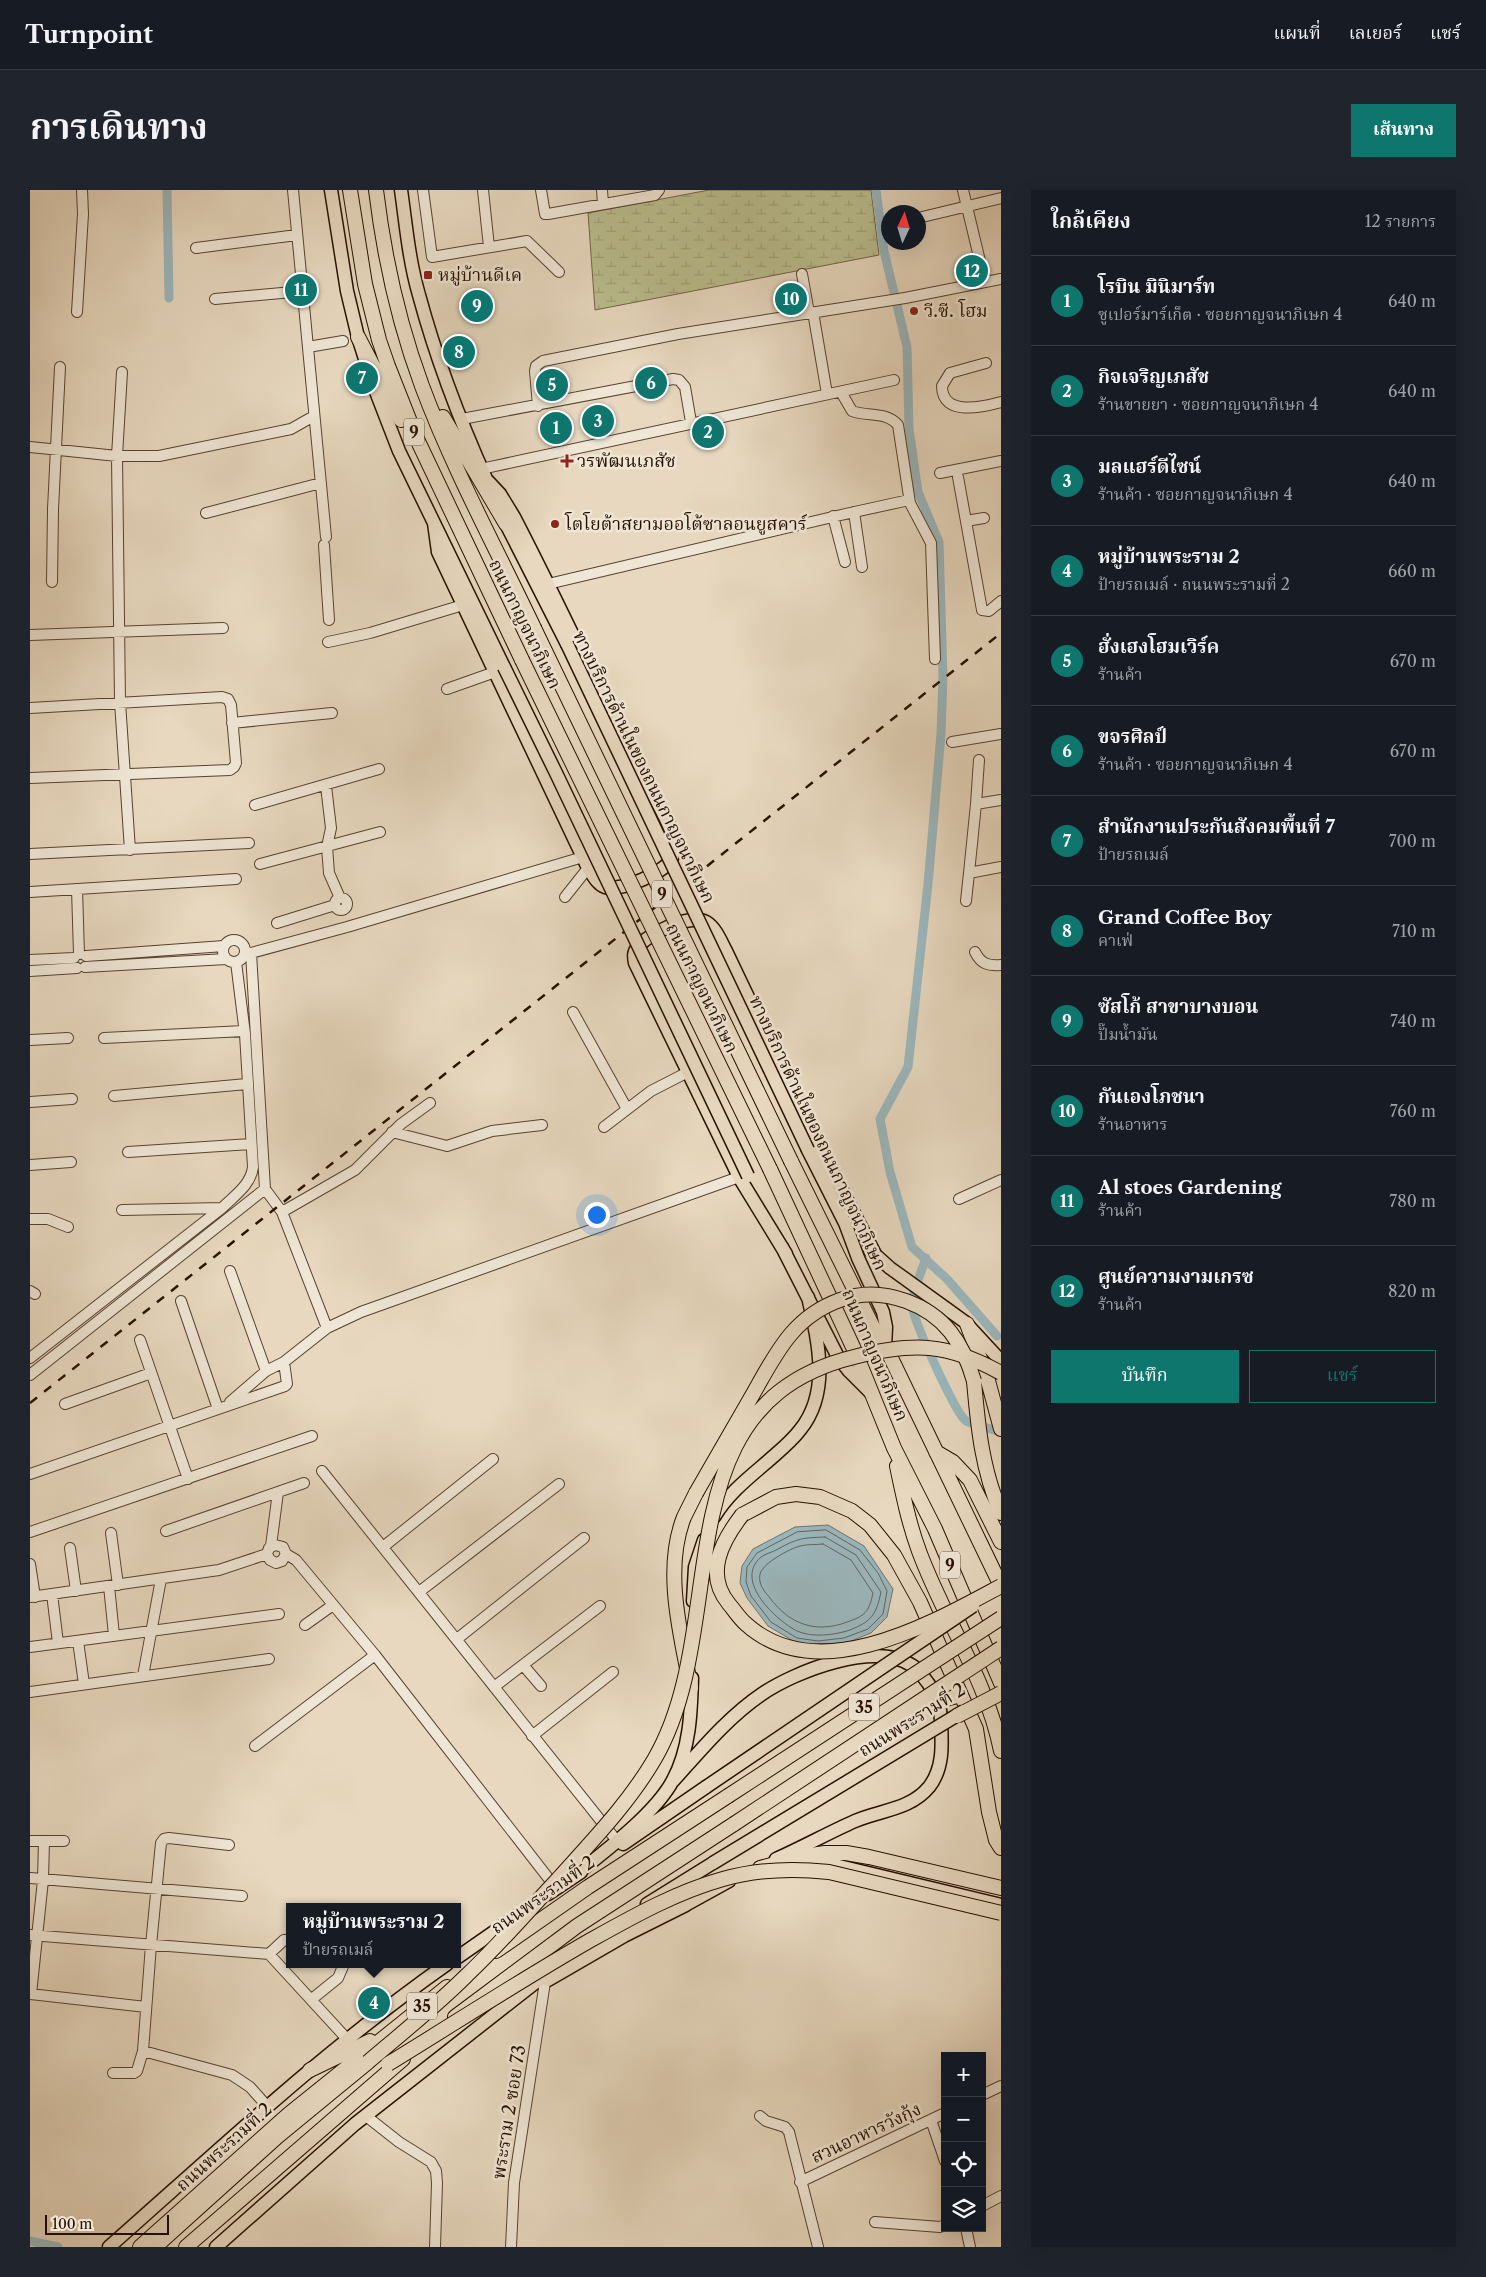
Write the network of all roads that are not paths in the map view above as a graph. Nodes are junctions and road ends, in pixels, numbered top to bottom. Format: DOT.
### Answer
graph roads {
  1 [pos="82,190"];
  2 [pos="293,190"];
  3 [pos="331,190"];
  4 [pos="350,190"];
  5 [pos="376,190"];
  6 [pos="401,190"];
  7 [pos="424,190"];
  8 [pos="483,190"];
  9 [pos="541,190"];
  10 [pos="602,190"];
  11 [pos="659,190"];
  12 [pos="963,190"];
  13 [pos="1001,198"];
  14 [pos="603,204"];
  15 [pos="968,208"];
  16 [pos="926,216"];
  17 [pos="297,236"];
  18 [pos="489,247"];
  19 [pos="196,248"];
  20 [pos="559,272"];
  21 [pos="802,274"];
  22 [pos="1001,279"];
  23 [pos="985,282"];
  24 [pos="304,292"];
  25 [pos="215,299"];
  26 [pos="77,312"];
  27 [pos="811,312"];
  28 [pos="358,337"];
  29 [pos="343,341"];
  30 [pos="308,348"];
  31 [pos="411,356"];
  32 [pos="986,363"];
  33 [pos="60,367"];
  34 [pos="122,372"];
  35 [pos="894,380"];
  36 [pos="841,392"];
  37 [pos="827,394"];
  38 [pos="1001,402"];
  39 [pos="538,406"];
  40 [pos="314,416"];
  41 [pos="462,419"];
  42 [pos="691,422"];
  43 [pos="30,447"];
  44 [pos="422,449"];
  45 [pos="55,450"];
  46 [pos="117,456"];
  47 [pos="1001,461"];
  48 [pos="483,473"];
  49 [pos="940,473"];
  50 [pos="958,477"];
  51 [pos="321,483"];
  52 [pos="909,500"];
  53 [pos="854,512"];
  54 [pos="206,513"];
  55 [pos="833,516"];
  56 [pos="984,518"];
  57 [pos="966,521"];
  58 [pos="434,523"];
  59 [pos="506,524"];
  60 [pos="845,562"];
  61 [pos="862,567"];
  62 [pos="52,582"];
  63 [pos="548,584"];
  64 [pos="1001,601"];
  65 [pos="462,605"];
  66 [pos="329,620"];
  67 [pos="223,628"];
  68 [pos="120,633"];
  69 [pos="30,635"];
  70 [pos="328,642"];
  71 [pos="935,659"];
  72 [pos="499,670"];
  73 [pos="447,688"];
  74 [pos="120,702"];
  75 [pos="30,708"];
  76 [pos="332,713"];
  77 [pos="232,723"];
  78 [pos="1001,734"];
  79 [pos="952,742"];
  80 [pos="979,760"];
  81 [pos="379,769"];
  82 [pos="126,774"];
  83 [pos="30,778"];
  84 [pos="326,786"];
  85 [pos="1001,800"];
  86 [pos="976,804"];
  87 [pos="255,805"];
  88 [pos="380,832"];
  89 [pos="249,843"];
  90 [pos="327,847"];
  91 [pos="130,850"];
  92 [pos="30,854"];
  93 [pos="586,862"];
  94 [pos="260,864"];
  95 [pos="1001,867"];
  96 [pos="969,873"];
  97 [pos="236,878"];
  98 [pos="77,890"];
  99 [pos="30,892"];
  100 [pos="565,897"];
  101 [pos="966,901"];
  102 [pos="339,904"];
  103 [pos="277,922"];
  104 [pos="347,927"];
  105 [pos="224,946"];
  106 [pos="248,952"];
  107 [pos="975,952"];
  108 [pos="30,960"];
  109 [pos="231,960"];
  110 [pos="80,961"];
  111 [pos="1001,965"];
  112 [pos="30,971"];
  113 [pos="573,1012"];
  114 [pos="244,1031"];
  115 [pos="68,1038"];
  116 [pos="104,1038"];
  117 [pos="30,1040"];
  118 [pos="688,1072"];
  119 [pos="247,1084"];
  120 [pos="114,1096"];
  121 [pos="72,1099"];
  122 [pos="30,1102"];
  123 [pos="430,1103"];
  124 [pos="627,1109"];
  125 [pos="542,1126"];
  126 [pos="604,1126"];
  127 [pos="392,1132"];
  128 [pos="251,1144"];
  129 [pos="128,1152"];
  130 [pos="71,1162"];
  131 [pos="30,1165"];
  132 [pos="744,1176"];
  133 [pos="1001,1180"];
  134 [pos="265,1188"];
  135 [pos="959,1199"];
  136 [pos="222,1208"];
  137 [pos="122,1210"];
  138 [pos="282,1212"];
  139 [pos="30,1219"];
  140 [pos="845,1223"];
  141 [pos="68,1227"];
  142 [pos="876,1256"];
  143 [pos="230,1271"];
  144 [pos="808,1298"];
  145 [pos="181,1301"];
  146 [pos="967,1324"];
  147 [pos="327,1328"];
  148 [pos="140,1340"];
  149 [pos="885,1347"];
  150 [pos="31,1355"];
  151 [pos="1001,1361"];
  152 [pos="284,1362"];
  153 [pos="266,1372"];
  154 [pos="150,1373"];
  155 [pos="1001,1373"];
  156 [pos="30,1374"];
  157 [pos="873,1395"];
  158 [pos="64,1404"];
  159 [pos="221,1408"];
  160 [pos="1000,1425"];
  161 [pos="170,1426"];
  162 [pos="312,1436"];
  163 [pos="894,1448"];
  164 [pos="937,1454"];
  165 [pos="493,1459"];
  166 [pos="322,1470"];
  167 [pos="30,1474"];
  168 [pos="188,1478"];
  169 [pos="304,1482"];
  170 [pos="559,1484"];
  171 [pos="278,1492"];
  172 [pos="1001,1513"];
  173 [pos="166,1531"];
  174 [pos="30,1532"];
  175 [pos="111,1533"];
  176 [pos="584,1538"];
  177 [pos="1001,1542"];
  178 [pos="383,1547"];
  179 [pos="70,1548"];
  180 [pos="269,1550"];
  181 [pos="919,1551"];
  182 [pos="286,1554"];
  183 [pos="30,1564"];
  184 [pos="161,1579"];
  185 [pos="114,1586"];
  186 [pos="1001,1586"];
  187 [pos="76,1590"];
  188 [pos="420,1592"];
  189 [pos="52,1594"];
  190 [pos="32,1597"];
  191 [pos="333,1606"];
  192 [pos="600,1606"];
  193 [pos="279,1614"];
  194 [pos="1001,1618"];
  195 [pos="305,1625"];
  196 [pos="978,1629"];
  197 [pos="152,1630"];
  198 [pos="114,1635"];
  199 [pos="935,1636"];
  200 [pos="457,1639"];
  201 [pos="78,1641"];
  202 [pos="58,1643"];
  203 [pos="30,1648"];
  204 [pos="1001,1648"];
  205 [pos="375,1655"];
  206 [pos="270,1659"];
  207 [pos="1001,1661"];
  208 [pos="523,1665"];
  209 [pos="613,1672"];
  210 [pos="143,1676"];
  211 [pos="84,1684"];
  212 [pos="1001,1684"];
  213 [pos="540,1686"];
  214 [pos="494,1688"];
  215 [pos="691,1688"];
  216 [pos="30,1692"];
  217 [pos="1001,1693"];
  218 [pos="961,1695"];
  219 [pos="938,1701"];
  220 [pos="957,1716"];
  221 [pos="532,1736"];
  222 [pos="256,1746"];
  223 [pos="1001,1752"];
  224 [pos="673,1781"];
  225 [pos="30,1841"];
  226 [pos="44,1841"];
  227 [pos="64,1841"];
  228 [pos="617,1841"];
  229 [pos="228,1845"];
  230 [pos="1001,1848"];
  231 [pos="746,1873"];
  232 [pos="574,1876"];
  233 [pos="30,1878"];
  234 [pos="42,1880"];
  235 [pos="557,1888"];
  236 [pos="1001,1888"];
  237 [pos="156,1890"];
  238 [pos="242,1896"];
  239 [pos="1001,1905"];
  240 [pos="680,1908"];
  241 [pos="1001,1913"];
  242 [pos="34,1935"];
  243 [pos="286,1940"];
  244 [pos="151,1945"];
  245 [pos="269,1954"];
  246 [pos="461,1955"];
  247 [pos="342,1968"];
  248 [pos="442,1968"];
  249 [pos="545,1982"];
  250 [pos="30,1994"];
  251 [pos="513,1998"];
  252 [pos="312,1999"];
  253 [pos="146,2007"];
  254 [pos="390,2032"];
  255 [pos="347,2039"];
  256 [pos="143,2051"];
  257 [pos="310,2070"];
  258 [pos="113,2073"];
  259 [pos="1001,2086"];
  260 [pos="986,2093"];
  261 [pos="267,2106"];
  262 [pos="941,2115"];
  263 [pos="366,2116"];
  264 [pos="760,2116"];
  265 [pos="931,2120"];
  266 [pos="941,2149"];
  267 [pos="800,2182"];
  268 [pos="1001,2196"];
  269 [pos="986,2204"];
  270 [pos="875,2222"];
  271 [pos="941,2227"];
  272 [pos="967,2232"];
  273 [pos="109,2246"];
  274 [pos="140,2247"];
  275 [pos="155,2247"];
  276 [pos="176,2247"];
  277 [pos="186,2247"];
  278 [pos="216,2247"];
  279 [pos="435,2247"];
  280 [pos="511,2247"];
  281 [pos="818,2247"];
  282 [pos="970,2247"];
  1 -- 26 [label="street"];
  2 -- 17 [label="street"];
  3 -- 28 [label="main road"];
  4 -- 44 [label="highway, ถนนกาญจนาภิเษก / 9"];
  5 -- 31 [label="highway, ถนนกาญจนาภิเษก / 9"];
  6 -- 41 [label="main road, ทางบริการด้านในของถนนกาญจนาภิเษก"];
  7 -- 18 [label="street"];
  8 -- 18 [label="street"];
  9 -- 14 [label="street"];
  10 -- 14 [label="street"];
  11 -- 14 [label="street"];
  12 -- 15 [label="street"];
  13 -- 15 [label="street"];
  15 -- 16 [label="street"];
  15 -- 23 [label="street"];
  17 -- 19 [label="street"];
  17 -- 24 [label="street"];
  18 -- 20 [label="street"];
  21 -- 27 [label="street"];
  22 -- 23 [label="street"];
  23 -- 27 [label="street"];
  24 -- 25 [label="street"];
  24 -- 30 [label="street"];
  27 -- 37 [label="street"];
  27 -- 39 [label="street"];
  28 -- 44 [label="highway"];
  28 -- 58 [label="main road"];
  29 -- 30 [label="street"];
  30 -- 40 [label="street"];
  31 -- 59 [label="highway"];
  31 -- 149 [label="highway, ถนนกาญจนาภิเษก / 9, bridge"];
  32 -- 38 [label="street"];
  33 -- 45 [label="street"];
  34 -- 46 [label="street"];
  35 -- 36 [label="street"];
  36 -- 37 [label="street"];
  36 -- 52 [label="street"];
  37 -- 42 [label="street"];
  39 -- 41 [label="street"];
  39 -- 42 [label="street"];
  40 -- 46 [label="street"];
  40 -- 51 [label="street"];
  41 -- 48 [label="main road, ทางบริการด้านในของถนนกาญจนาภิเษก"];
  42 -- 48 [label="street"];
  43 -- 45 [label="street"];
  44 -- 157 [label="highway, ถนนกาญจนาภิเษก / 9, bridge"];
  45 -- 46 [label="street"];
  45 -- 62 [label="street"];
  46 -- 68 [label="street"];
  47 -- 49 [label="street"];
  48 -- 59 [label="main road, ทางบริการด้านในของถนนกาญจนาภิเษก"];
  48 -- 63 [label="main road"];
  50 -- 57 [label="street"];
  51 -- 54 [label="street"];
  51 -- 66 [label="street"];
  52 -- 53 [label="street"];
  52 -- 71 [label="street"];
  53 -- 55 [label="street"];
  53 -- 61 [label="street"];
  55 -- 60 [label="street"];
  55 -- 63 [label="street"];
  56 -- 57 [label="street"];
  57 -- 64 [label="street"];
  58 -- 65 [label="main road"];
  58 -- 72 [label="main road"];
  59 -- 140 [label="main road, ทางบริการด้านในของถนนกาญจนาภิเษก, bridge"];
  63 -- 93 [label="main road"];
  65 -- 70 [label="street"];
  65 -- 72 [label="main road"];
  67 -- 68 [label="street"];
  68 -- 69 [label="street"];
  68 -- 74 [label="street"];
  72 -- 73 [label="street"];
  72 -- 93 [label="main road"];
  72 -- 132 [label="main road, bridge"];
  74 -- 75 [label="street"];
  74 -- 77 [label="street"];
  74 -- 82 [label="street"];
  76 -- 77 [label="street"];
  77 -- 82 [label="street"];
  78 -- 79 [label="street"];
  80 -- 86 [label="street"];
  81 -- 84 [label="street"];
  82 -- 83 [label="street"];
  82 -- 91 [label="street"];
  84 -- 87 [label="street"];
  84 -- 90 [label="street"];
  85 -- 86 [label="street"];
  86 -- 96 [label="street"];
  88 -- 90 [label="street"];
  89 -- 91 [label="street"];
  90 -- 94 [label="street"];
  90 -- 102 [label="street"];
  91 -- 92 [label="street"];
  93 -- 100 [label="street"];
  93 -- 104 [label="street"];
  95 -- 96 [label="street"];
  96 -- 101 [label="street"];
  97 -- 98 [label="street"];
  98 -- 99 [label="street"];
  98 -- 110 [label="street"];
  102 -- 103 [label="street"];
  102 -- 104 [label="street"];
  104 -- 106 [label="street"];
  105 -- 106 [label="street"];
  105 -- 109 [label="street"];
  105 -- 110 [label="street"];
  106 -- 109 [label="street"];
  106 -- 134 [label="street"];
  107 -- 111 [label="street"];
  108 -- 110 [label="street"];
  109 -- 110 [label="street"];
  109 -- 114 [label="street"];
  110 -- 112 [label="street"];
  113 -- 124 [label="street"];
  114 -- 116 [label="street"];
  114 -- 119 [label="street"];
  115 -- 117 [label="street"];
  118 -- 124 [label="street"];
  118 -- 132 [label="main road"];
  118 -- 142 [label="main road"];
  119 -- 120 [label="street"];
  119 -- 128 [label="street"];
  121 -- 122 [label="street"];
  123 -- 127 [label="street"];
  124 -- 126 [label="street"];
  125 -- 127 [label="street"];
  127 -- 138 [label="street"];
  128 -- 129 [label="street"];
  128 -- 136 [label="street"];
  130 -- 131 [label="street"];
  132 -- 144 [label="main road"];
  132 -- 147 [label="street"];
  133 -- 135 [label="street"];
  134 -- 138 [label="street"];
  134 -- 156 [label="street"];
  136 -- 137 [label="street"];
  136 -- 150 [label="street"];
  138 -- 147 [label="street"];
  139 -- 141 [label="street"];
  140 -- 142 [label="main road"];
  140 -- 149 [label="main road, ทางบริการด้านในของถนนกาญจนาภิเษก"];
  142 -- 146 [label="main road"];
  143 -- 153 [label="street"];
  144 -- 157 [label="main road"];
  144 -- 215 [label="main road"];
  145 -- 159 [label="street"];
  146 -- 151 [label="main road"];
  146 -- 160 [label="highway"];
  147 -- 152 [label="street"];
  148 -- 154 [label="street"];
  149 -- 164 [label="highway, ถนนกาญจนาภิเษก / 9"];
  152 -- 153 [label="street"];
  152 -- 159 [label="street"];
  153 -- 159 [label="street"];
  154 -- 158 [label="street"];
  154 -- 161 [label="street"];
  155 -- 275 [label="highway, bridge"];
  157 -- 163 [label="highway, ถนนกาญจนาภิเษก / 9"];
  159 -- 161 [label="street"];
  161 -- 167 [label="street"];
  161 -- 168 [label="street"];
  162 -- 168 [label="street"];
  163 -- 181 [label="highway"];
  163 -- 196 [label="highway, ถนนกาญจนาภิเษก / 9"];
  164 -- 177 [label="highway"];
  164 -- 186 [label="highway, ถนนกาญจนาภิเษก / 9"];
  165 -- 178 [label="street"];
  166 -- 178 [label="street"];
  168 -- 174 [label="street"];
  169 -- 171 [label="street"];
  170 -- 188 [label="street"];
  171 -- 173 [label="street"];
  171 -- 180 [label="street"];
  172 -- 215 [label="highway, bridge"];
  175 -- 185 [label="street"];
  176 -- 200 [label="street"];
  178 -- 188 [label="street"];
  179 -- 187 [label="street"];
  180 -- 182 [label="street"];
  180 -- 182 [label="street"];
  180 -- 184 [label="street"];
  181 -- 199 [label="highway"];
  181 -- 223 [label="highway"];
  182 -- 191 [label="street"];
  183 -- 190 [label="street"];
  184 -- 185 [label="street"];
  184 -- 197 [label="street"];
  185 -- 187 [label="street"];
  185 -- 198 [label="street"];
  186 -- 199 [label="highway, bridge"];
  186 -- 232 [label="main road, ถนนพระรามที่ 2 / 35, bridge"];
  187 -- 189 [label="street"];
  188 -- 200 [label="street"];
  189 -- 190 [label="street"];
  189 -- 202 [label="street"];
  191 -- 195 [label="street"];
  191 -- 205 [label="street"];
  192 -- 208 [label="street"];
  193 -- 197 [label="street"];
  194 -- 254 [label="highway, ถนนพระรามที่ 2 / 35, bridge"];
  196 -- 207 [label="highway, ถนนกาญจนาภิเษก"];
  196 -- 212 [label="highway, ถนนกาญจนาภิเษก / 9"];
  197 -- 198 [label="street"];
  197 -- 210 [label="street"];
  198 -- 201 [label="street"];
  199 -- 218 [label="highway"];
  200 -- 214 [label="street"];
  201 -- 202 [label="street"];
  201 -- 211 [label="street"];
  202 -- 203 [label="street"];
  204 -- 277 [label="highway, ถนนพระรามที่ 2 / 35, bridge"];
  205 -- 222 [label="street"];
  205 -- 235 [label="street"];
  206 -- 210 [label="street"];
  208 -- 213 [label="street"];
  208 -- 214 [label="street"];
  209 -- 221 [label="street"];
  210 -- 211 [label="street"];
  211 -- 216 [label="street"];
  212 -- 220 [label="main road, ถนนพระรามที่ 2, bridge"];
  214 -- 221 [label="street"];
  215 -- 224 [label="main road"];
  217 -- 220 [label="highway, bridge"];
  218 -- 219 [label="highway"];
  218 -- 230 [label="highway"];
  219 -- 224 [label="main road"];
  219 -- 231 [label="main road"];
  220 -- 251 [label="main road, ถนนพระรามที่ 2, bridge"];
  221 -- 228 [label="street"];
  224 -- 228 [label="main road"];
  225 -- 226 [label="street"];
  226 -- 227 [label="street"];
  226 -- 234 [label="street"];
  228 -- 232 [label="main road"];
  229 -- 237 [label="street"];
  231 -- 236 [label="highway"];
  231 -- 240 [label="main road"];
  232 -- 235 [label="main road, ถนนพระรามที่ 2 / 35"];
  233 -- 234 [label="street"];
  234 -- 237 [label="street"];
  234 -- 242 [label="street"];
  235 -- 246 [label="main road, ถนนพระรามที่ 2 / 35"];
  237 -- 238 [label="street"];
  237 -- 244 [label="street"];
  239 -- 240 [label="main road"];
  240 -- 249 [label="main road"];
  241 -- 276 [label="highway, bridge"];
  242 -- 244 [label="street"];
  242 -- 250 [label="street"];
  243 -- 245 [label="street"];
  244 -- 245 [label="street"];
  244 -- 253 [label="street"];
  245 -- 252 [label="street"];
  247 -- 252 [label="street"];
  248 -- 255 [label="main road, ถนนพระรามที่ 2 / 35"];
  249 -- 251 [label="main road"];
  249 -- 280 [label="street, พระราม 2 ซอย 73"];
  250 -- 253 [label="street"];
  251 -- 263 [label="main road, ถนนพระรามที่ 2"];
  252 -- 255 [label="street"];
  253 -- 256 [label="street"];
  254 -- 257 [label="highway"];
  254 -- 274 [label="highway, ถนนพระรามที่ 2 / 35"];
  255 -- 257 [label="main road, ถนนพระรามที่ 2 / 35"];
  256 -- 258 [label="street"];
  256 -- 261 [label="street"];
  257 -- 261 [label="main road, ถนนพระรามที่ 2 / 35"];
  259 -- 260 [label="street"];
  261 -- 273 [label="main road, ถนนพระรามที่ 2 / 35"];
  262 -- 265 [label="street, สวนอาหารวังกุ้ง"];
  263 -- 278 [label="main road, ถนนพระรามที่ 2"];
  263 -- 279 [label="street"];
  264 -- 267 [label="street"];
  265 -- 266 [label="street"];
  265 -- 267 [label="street, สวนอาหารวังกุ้ง"];
  267 -- 281 [label="street"];
  268 -- 269 [label="street"];
  270 -- 271 [label="street"];
  272 -- 282 [label="street"];
}
